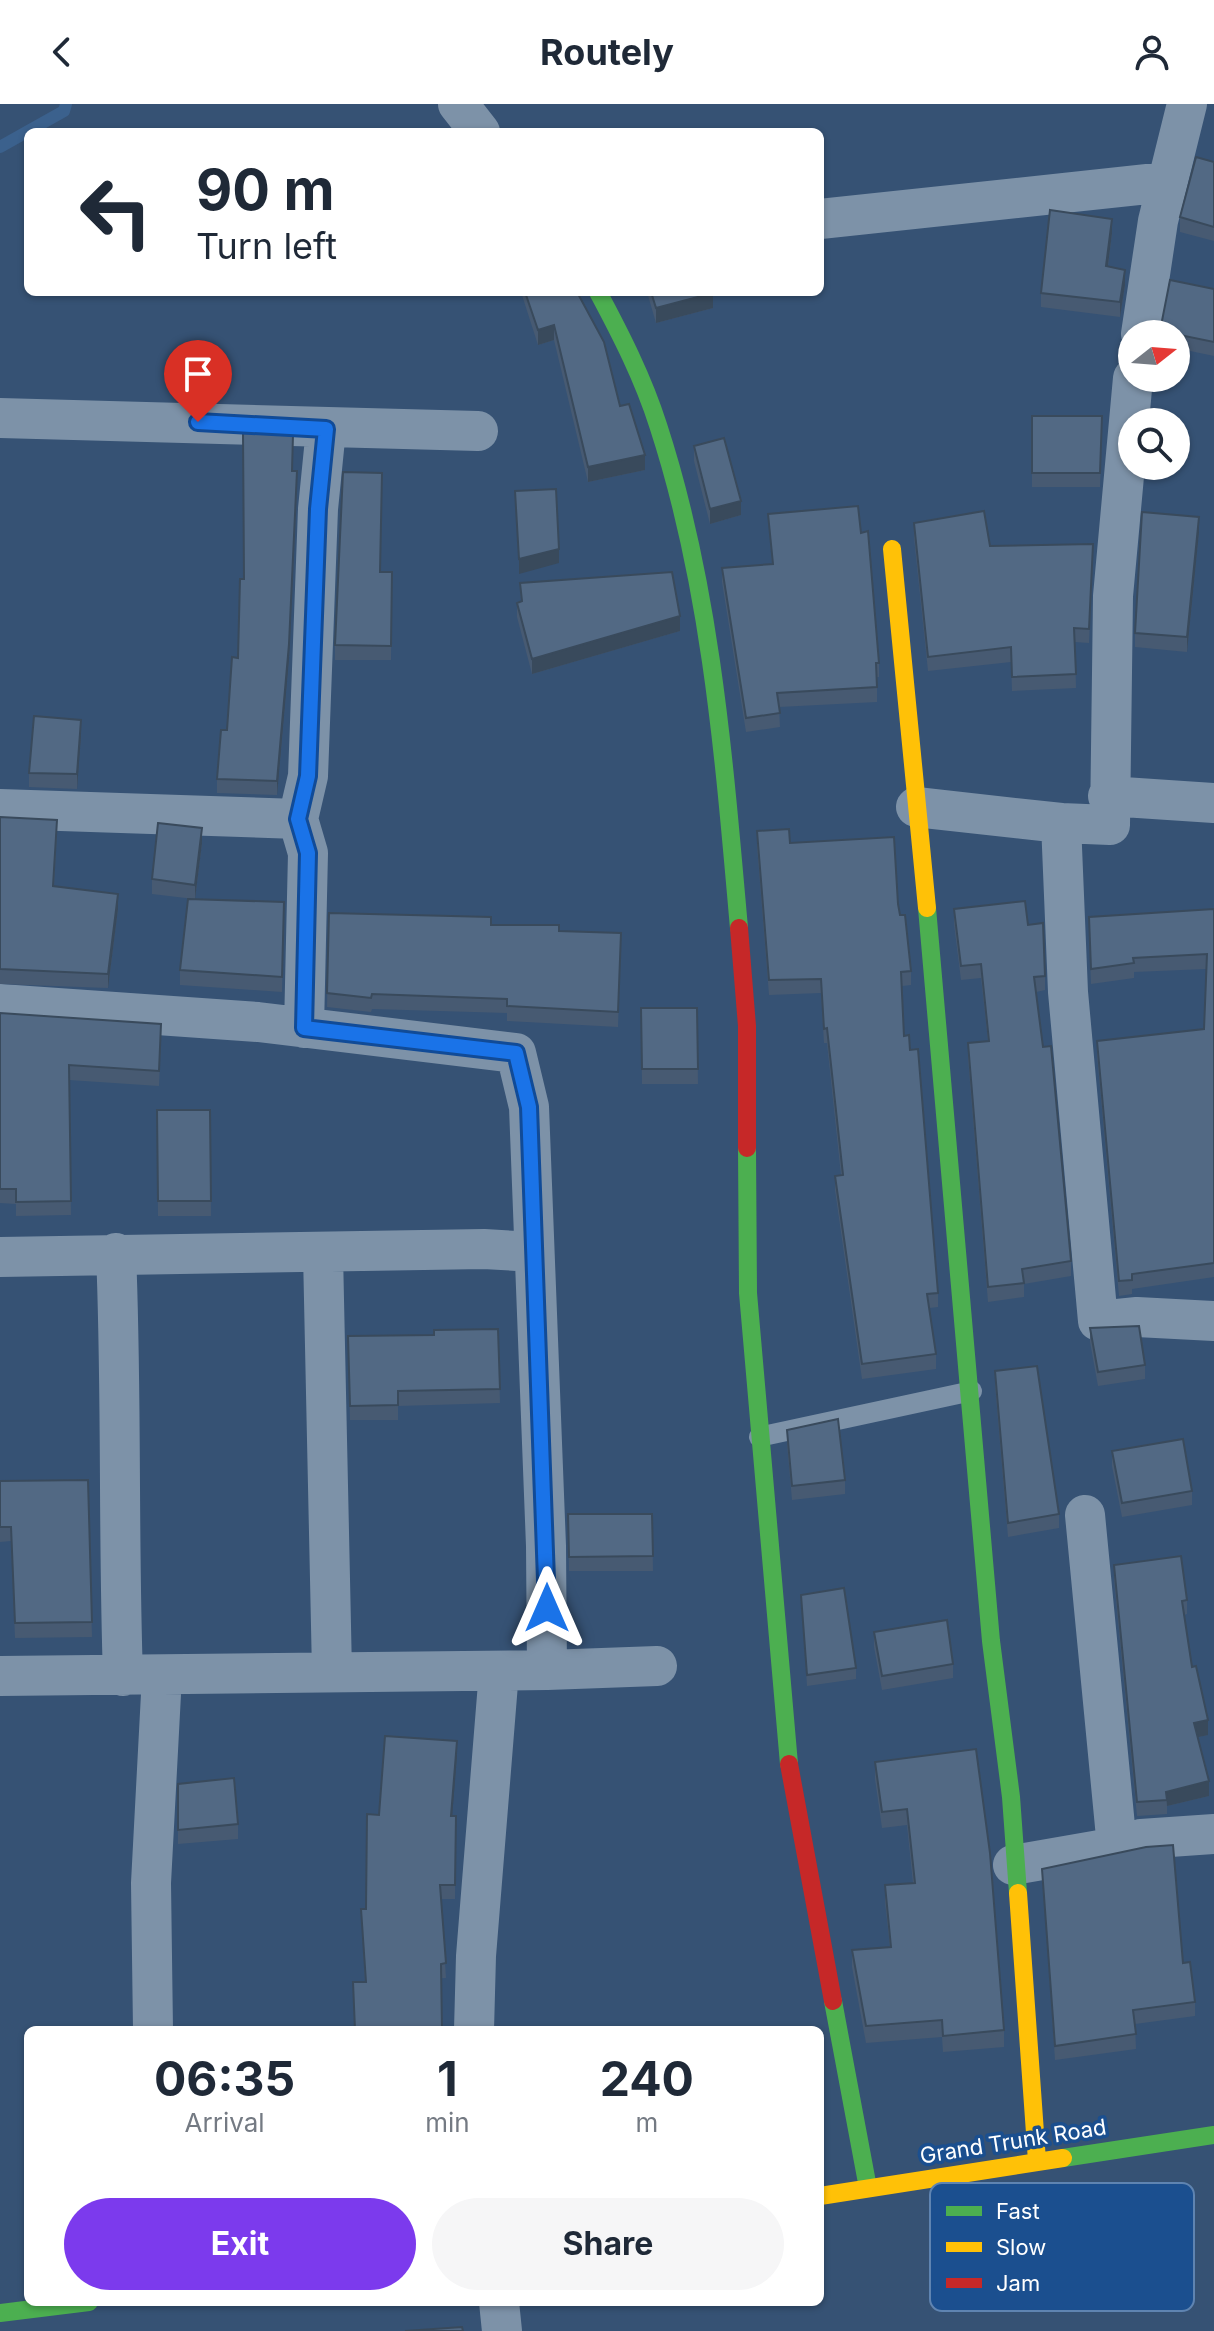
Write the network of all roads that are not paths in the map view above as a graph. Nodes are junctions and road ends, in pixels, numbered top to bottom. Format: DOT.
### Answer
graph roads {
  1 [pos="458,104"];
  2 [pos="1187,104"];
  3 [pos="477,128"];
  4 [pos="1166,182"];
  5 [pos="824,219"];
  6 [pos="600,296"];
  7 [pos="1143,320"];
  8 [pos="1132,392"];
  9 [pos="0,418"];
  10 [pos="326,429"];
  11 [pos="478,431"];
  12 [pos="892,549"];
  13 [pos="1108,796"];
  14 [pos="1214,803"];
  15 [pos="916,807"];
  16 [pos="0,809"];
  17 [pos="298,819"];
  18 [pos="1061,823"];
  19 [pos="0,1004"];
  20 [pos="304,1028"];
  21 [pos="534,1252"];
  22 [pos="116,1253"];
  23 [pos="323,1253"];
  24 [pos="0,1257"];
  25 [pos="1214,1321"];
  26 [pos="972,1391"];
  27 [pos="759,1437"];
  28 [pos="1085,1515"];
  29 [pos="657,1666"];
  30 [pos="547,1670"];
  31 [pos="499,1671"];
  32 [pos="332,1672"];
  33 [pos="162,1675"];
  34 [pos="0,1676"];
  35 [pos="123,1676"];
  36 [pos="1214,1834"];
  37 [pos="1117,1847"];
  38 [pos="1013,1865"];
  39 [pos="153,2026"];
  40 [pos="474,2026"];
  41 [pos="1214,2135"];
  42 [pos="1037,2161"];
  43 [pos="868,2188"];
  44 [pos="824,2195"];
  45 [pos="57,2306"];
  46 [pos="499,2306"];
  47 [pos="0,2313"];
  48 [pos="502,2331"];
  1 -- 3 [label="street"];
  2 -- 4 [label="street"];
  4 -- 5 [label="street"];
  4 -- 7 [label="street"];
  6 -- 27 [label="street"];
  8 -- 13 [label="street"];
  9 -- 10 [label="street"];
  10 -- 11 [label="street"];
  10 -- 17 [label="street"];
  12 -- 15 [label="street"];
  13 -- 14 [label="street"];
  13 -- 18 [label="street"];
  15 -- 18 [label="street"];
  15 -- 26 [label="street"];
  16 -- 17 [label="street"];
  17 -- 20 [label="street"];
  18 -- 25 [label="street"];
  19 -- 20 [label="street"];
  20 -- 21 [label="street"];
  21 -- 23 [label="street"];
  21 -- 30 [label="street"];
  22 -- 23 [label="street"];
  22 -- 24 [label="street"];
  22 -- 35 [label="street"];
  23 -- 32 [label="street"];
  26 -- 27 [label="lane"];
  26 -- 38 [label="street"];
  27 -- 43 [label="street"];
  28 -- 37 [label="street"];
  29 -- 30 [label="street"];
  30 -- 31 [label="street"];
  31 -- 32 [label="street"];
  31 -- 40 [label="street"];
  32 -- 33 [label="street"];
  33 -- 35 [label="street"];
  33 -- 39 [label="street"];
  34 -- 35 [label="street"];
  36 -- 37 [label="street"];
  37 -- 38 [label="street"];
  38 -- 42 [label="street"];
  41 -- 42 [label="street, Grand Trunk Road"];
  42 -- 43 [label="street, Grand Trunk Road"];
  43 -- 44 [label="street, Grand Trunk Road"];
  45 -- 47 [label="street"];
  46 -- 48 [label="street"];
}
